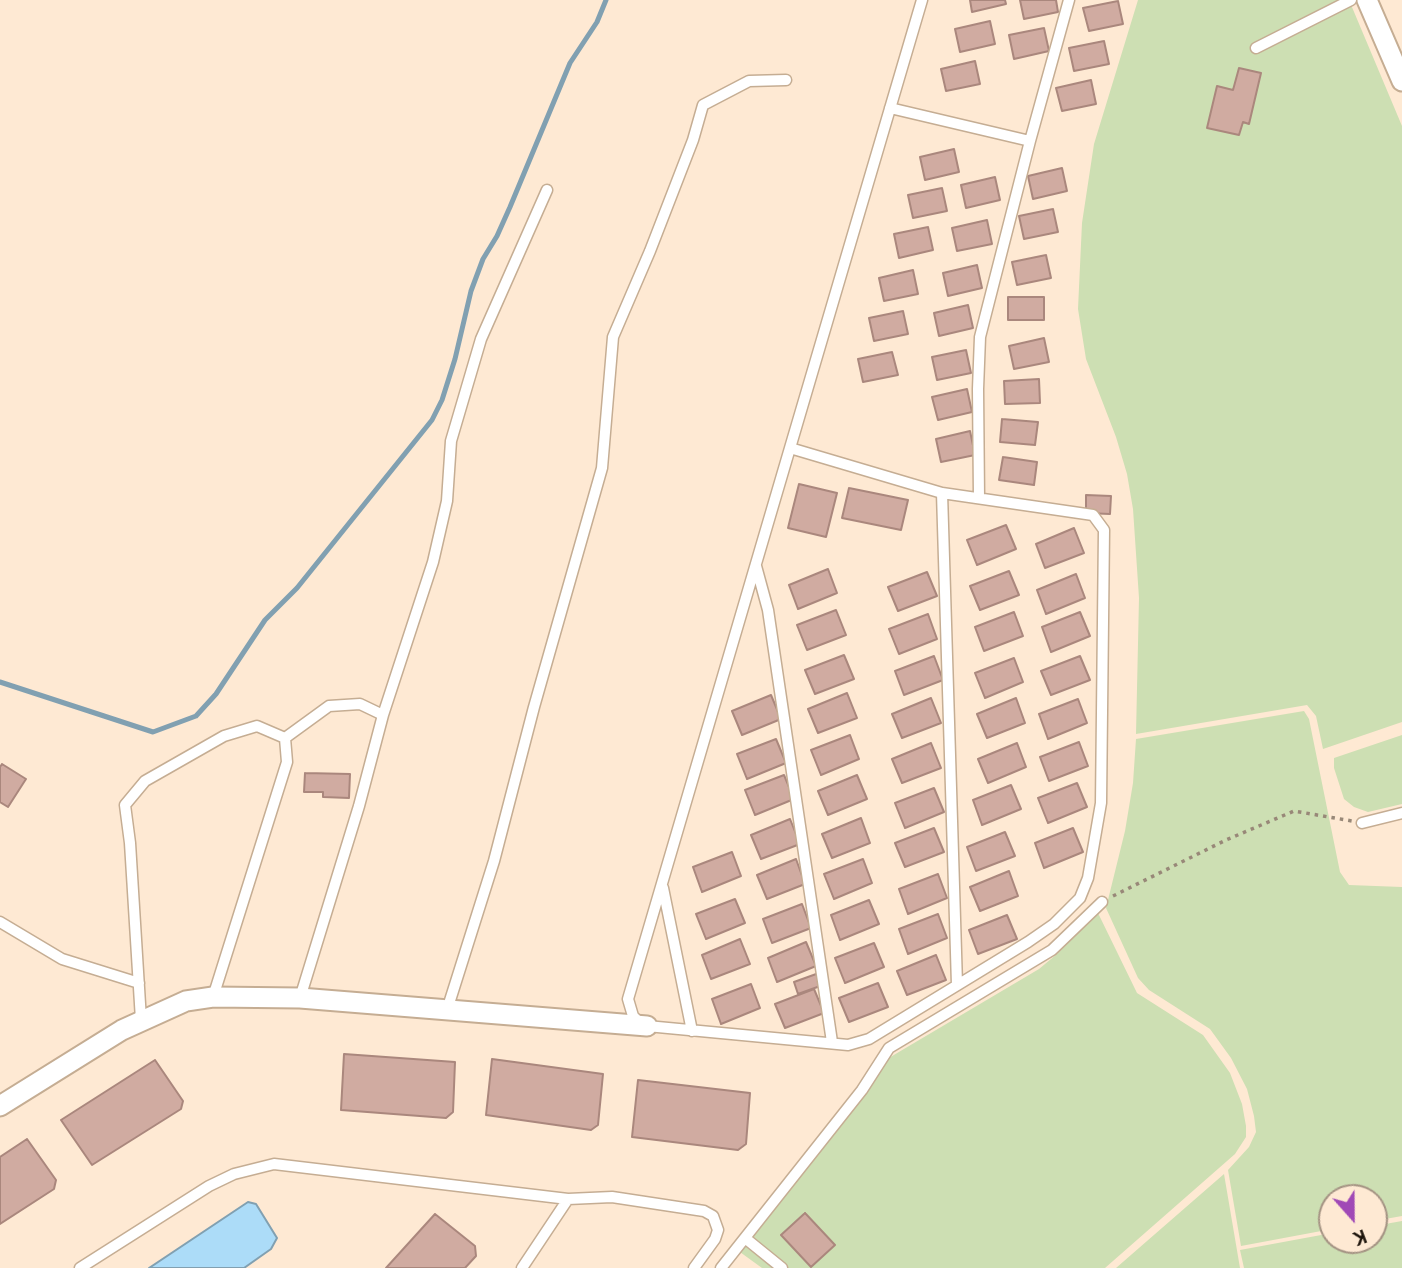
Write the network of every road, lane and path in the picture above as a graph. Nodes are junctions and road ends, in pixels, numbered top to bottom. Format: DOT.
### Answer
graph roads {
  1 [pos="922,0"];
  2 [pos="1069,0"];
  3 [pos="1350,0"];
  4 [pos="1367,0"];
  5 [pos="1256,48"];
  6 [pos="786,80"];
  7 [pos="1402,81"];
  8 [pos="890,108"];
  9 [pos="1030,141"];
  10 [pos="547,190"];
  11 [pos="790,448"];
  12 [pos="942,493"];
  13 [pos="979,498"];
  14 [pos="755,566"];
  15 [pos="383,715"];
  16 [pos="285,738"];
  17 [pos="1402,813"];
  18 [pos="1362,823"];
  19 [pos="662,884"];
  20 [pos="1102,902"];
  21 [pos="0,922"];
  22 [pos="139,983"];
  23 [pos="957,985"];
  24 [pos="213,997"];
  25 [pos="300,998"];
  26 [pos="447,1010"];
  27 [pos="141,1020"];
  28 [pos="647,1026"];
  29 [pos="692,1031"];
  30 [pos="832,1042"];
  31 [pos="5,1096"];
  32 [pos="568,1199"];
  33 [pos="745,1238"];
  34 [pos="80,1268"];
  35 [pos="522,1268"];
  36 [pos="694,1268"];
  37 [pos="721,1268"];
  38 [pos="782,1268"];
  1 -- 8 [label="lane"];
  2 -- 9 [label="lane"];
  3 -- 5 [label="lane"];
  4 -- 7 [label="street"];
  6 -- 26 [label="lane"];
  8 -- 9 [label="lane"];
  8 -- 11 [label="lane"];
  9 -- 13 [label="lane"];
  10 -- 15 [label="lane"];
  11 -- 12 [label="lane"];
  11 -- 14 [label="lane"];
  12 -- 13 [label="lane"];
  12 -- 23 [label="lane"];
  13 -- 23 [label="lane"];
  14 -- 19 [label="lane"];
  14 -- 30 [label="lane"];
  15 -- 16 [label="lane"];
  15 -- 25 [label="lane"];
  16 -- 22 [label="lane"];
  16 -- 24 [label="lane"];
  17 -- 18 [label="lane"];
  18 -- 20 [label="path"];
  19 -- 28 [label="lane"];
  19 -- 29 [label="lane"];
  20 -- 33 [label="lane"];
  21 -- 22 [label="lane"];
  22 -- 27 [label="lane"];
  23 -- 30 [label="lane"];
  24 -- 25 [label="street"];
  24 -- 27 [label="street"];
  25 -- 26 [label="street"];
  26 -- 28 [label="street"];
  27 -- 31 [label="street"];
  28 -- 29 [label="lane"];
  29 -- 30 [label="lane"];
  32 -- 34 [label="lane"];
  32 -- 35 [label="lane"];
  32 -- 36 [label="lane"];
  33 -- 37 [label="lane"];
  33 -- 38 [label="lane"];
}
